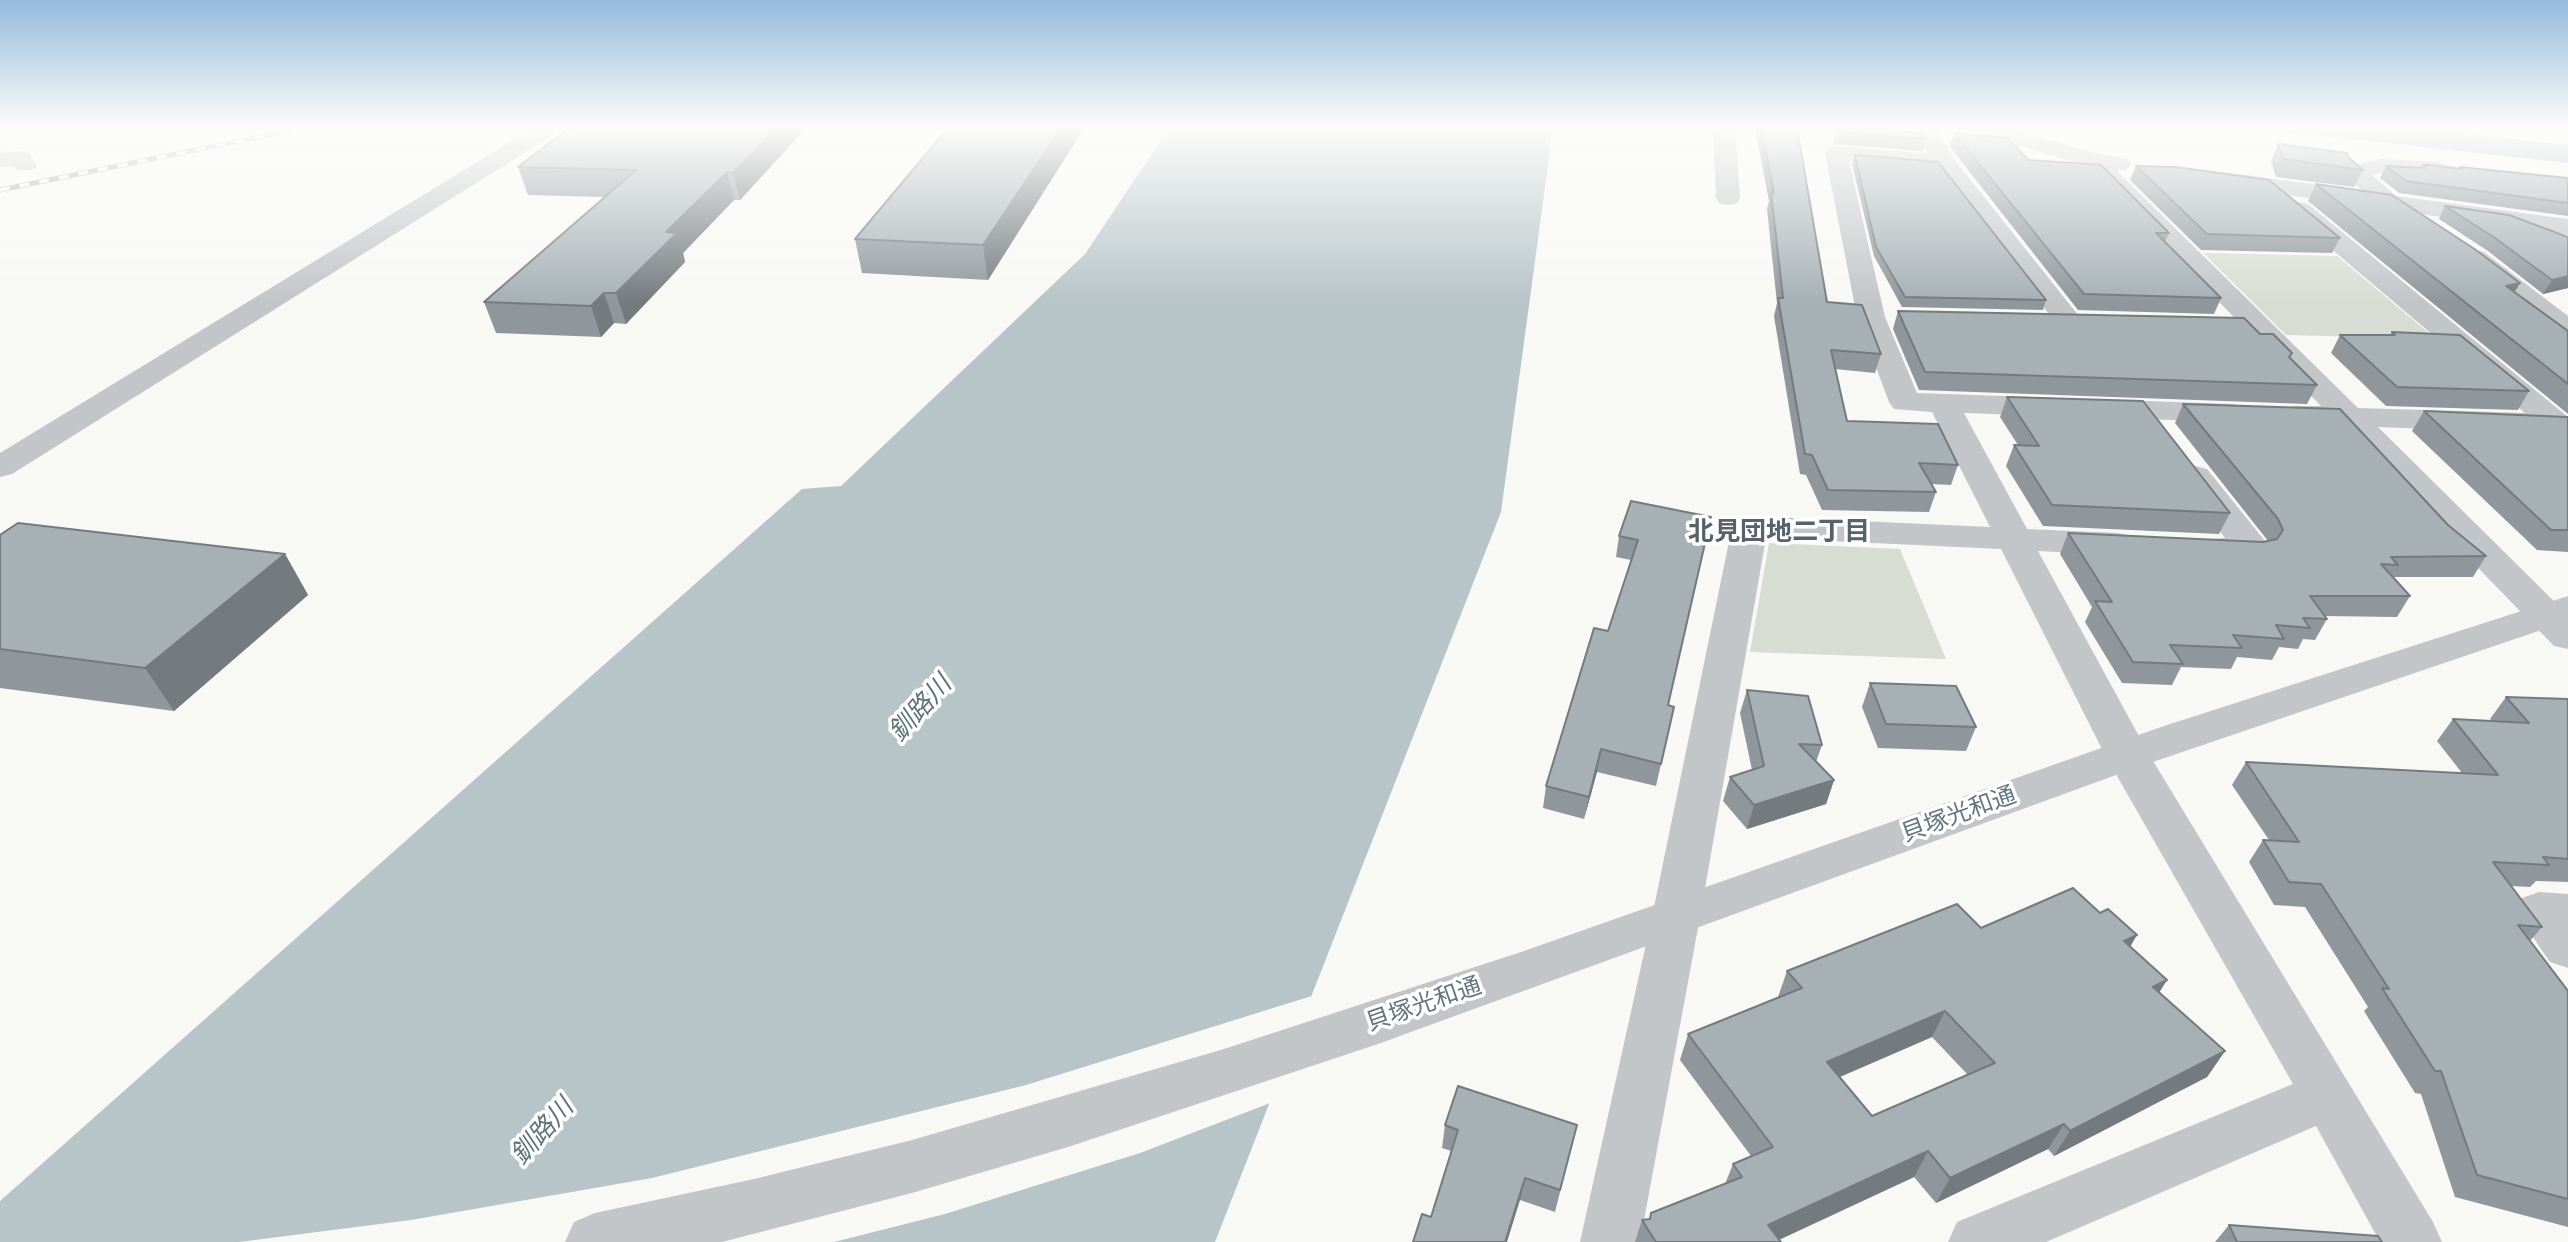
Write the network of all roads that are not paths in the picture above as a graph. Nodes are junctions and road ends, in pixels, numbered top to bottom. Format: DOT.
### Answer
graph roads {
  1 [pos="454,186"];
  2 [pos="1727,186"];
  3 [pos="1846,186"];
  4 [pos="1965,186"];
  5 [pos="2119,186"];
  6 [pos="2271,186"];
  7 [pos="2277,186"];
  8 [pos="2371,186"];
  9 [pos="1728,198"];
  10 [pos="2392,203"];
  11 [pos="2568,227"];
  12 [pos="2029,320"];
  13 [pos="2217,325"];
  14 [pos="2258,326"];
  15 [pos="2568,330"];
  16 [pos="1943,403"];
  17 [pos="2144,410"];
  18 [pos="2347,416"];
  19 [pos="0,467"];
  20 [pos="2013,540"];
  21 [pos="2560,620"];
  22 [pos="2127,755"];
  23 [pos="2568,912"];
  24 [pos="1676,917"];
  25 [pos="2568,948"];
  26 [pos="2328,1095"];
  27 [pos="595,1242"];
  28 [pos="1610,1242"];
  29 [pos="1979,1242"];
  30 [pos="2412,1242"];
  1 -- 19 [label="street"];
  2 -- 9 [label="street"];
  3 -- 16 [label="street"];
  4 -- 12 [label="street"];
  5 -- 14 [label="street"];
  6 -- 18 [label="street"];
  7 -- 10 [label="street"];
  8 -- 10 [label="street"];
  10 -- 11 [label="street"];
  10 -- 15 [label="street"];
  13 -- 14 [label="street"];
  14 -- 18 [label="street"];
  16 -- 17 [label="street"];
  16 -- 20 [label="street"];
  17 -- 18 [label="street"];
  17 -- 20 [label="street"];
  18 -- 21 [label="street"];
  20 -- 22 [label="street"];
  20 -- 24 [label="street"];
  21 -- 22 [label="street, 貝塚光和通"];
  22 -- 24 [label="street, 貝塚光和通"];
  22 -- 26 [label="street"];
  23 -- 25 [label="street"];
  24 -- 27 [label="street, 貝塚光和通"];
  24 -- 28 [label="street"];
  26 -- 29 [label="street"];
  26 -- 30 [label="street"];
}
